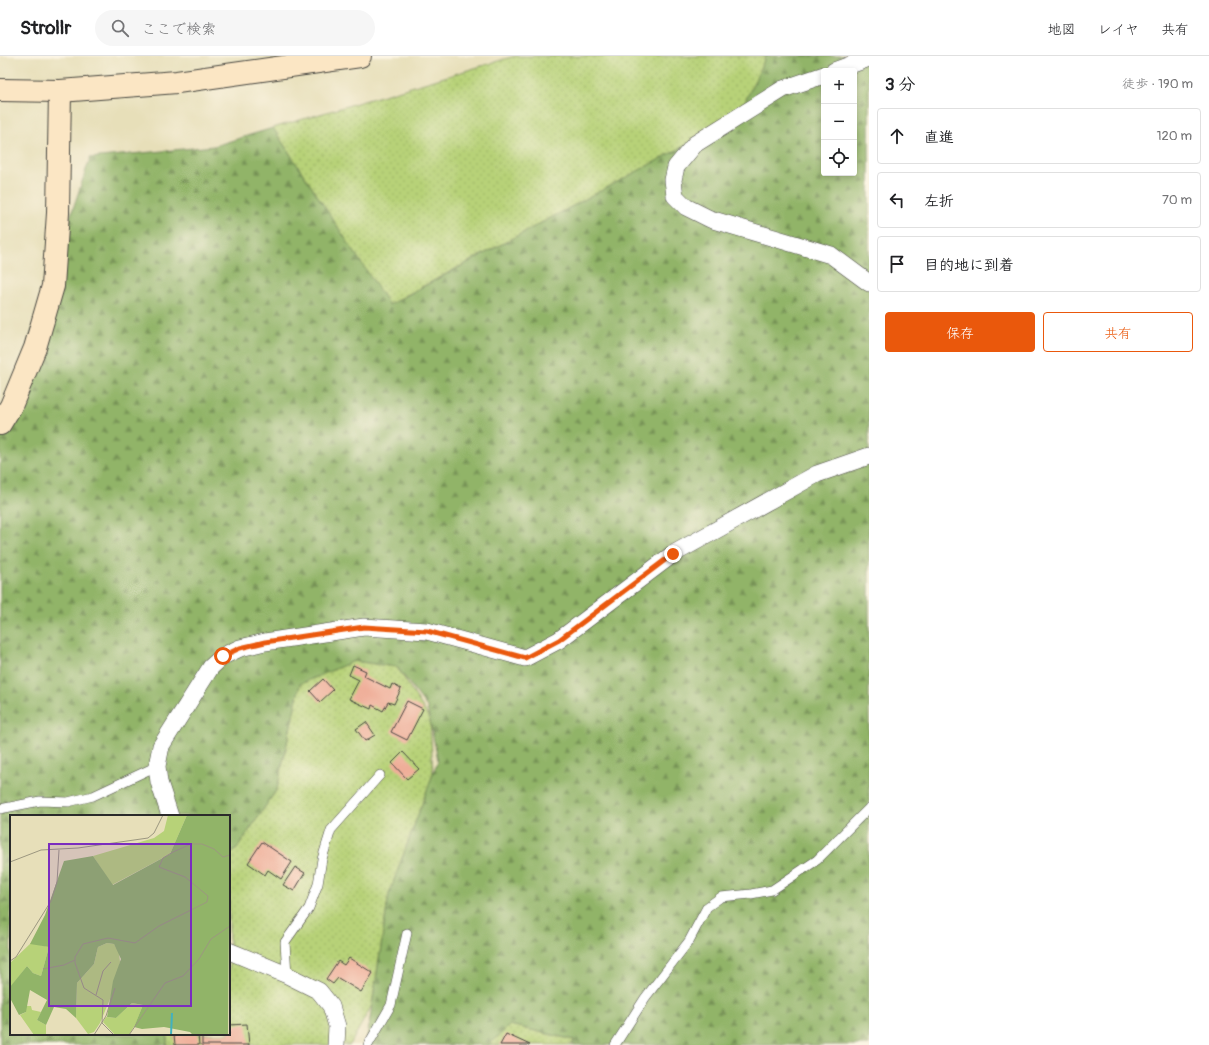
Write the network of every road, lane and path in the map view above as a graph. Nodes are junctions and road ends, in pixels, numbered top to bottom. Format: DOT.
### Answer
graph roads {
  1 [pos="360,56"];
  2 [pos="869,58"];
  3 [pos="842,68"];
  4 [pos="821,76"];
  5 [pos="0,90"];
  6 [pos="60,91"];
  7 [pos="869,283"];
  8 [pos="0,424"];
  9 [pos="869,456"];
  10 [pos="157,766"];
  11 [pos="380,775"];
  12 [pos="869,808"];
  13 [pos="0,809"];
  14 [pos="170,815"];
  15 [pos="406,933"];
  16 [pos="230,951"];
  17 [pos="287,975"];
  18 [pos="336,1045"];
  19 [pos="368,1045"];
  20 [pos="615,1045"];
  1 -- 6 [label="street"];
  2 -- 3 [label="street"];
  4 -- 7 [label="street"];
  5 -- 6 [label="street"];
  6 -- 8 [label="street"];
  9 -- 10 [label="street"];
  10 -- 13 [label="lane"];
  10 -- 14 [label="street"];
  11 -- 17 [label="lane"];
  12 -- 20 [label="lane"];
  15 -- 19 [label="lane"];
  16 -- 17 [label="street"];
  17 -- 18 [label="street"];
}
